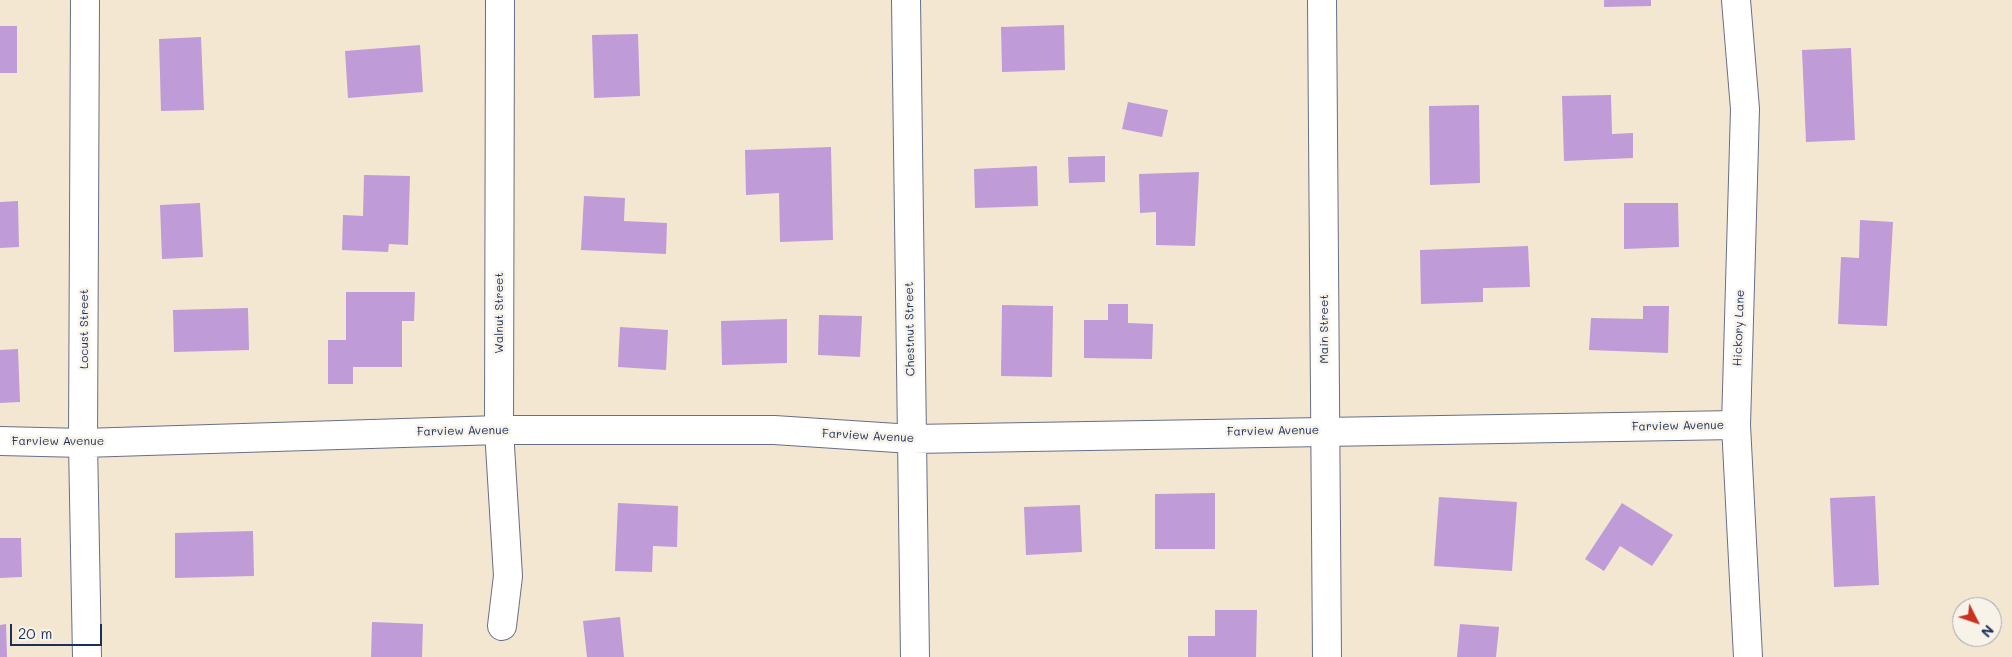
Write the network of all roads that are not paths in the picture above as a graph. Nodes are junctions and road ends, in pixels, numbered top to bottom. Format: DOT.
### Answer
graph roads {
  1 [pos="85,0"];
  2 [pos="500,0"];
  3 [pos="906,0"];
  4 [pos="1322,0"];
  5 [pos="1736,0"];
  6 [pos="1736,426"];
  7 [pos="499,430"];
  8 [pos="1325,430"];
  9 [pos="912,438"];
  10 [pos="0,441"];
  11 [pos="84,443"];
  12 [pos="502,626"];
  13 [pos="87,657"];
  14 [pos="915,657"];
  15 [pos="1327,657"];
  16 [pos="1748,657"];
  1 -- 11 [label="street, Locust Street"];
  2 -- 7 [label="street, Walnut Street"];
  3 -- 9 [label="street, Chestnut Street"];
  4 -- 8 [label="street, Main Street"];
  5 -- 6 [label="street, Hickory Lane"];
  6 -- 8 [label="street, Farview Avenue"];
  6 -- 16 [label="street, Hickory Lane"];
  7 -- 9 [label="street, Farview Avenue"];
  7 -- 11 [label="street, Farview Avenue"];
  7 -- 12 [label="street, Walnut Street"];
  8 -- 9 [label="street, Farview Avenue"];
  8 -- 15 [label="street, Main Street"];
  9 -- 14 [label="street, Chestnut Street"];
  10 -- 11 [label="street, Farview Avenue"];
  11 -- 13 [label="street, Locust Street"];
}
